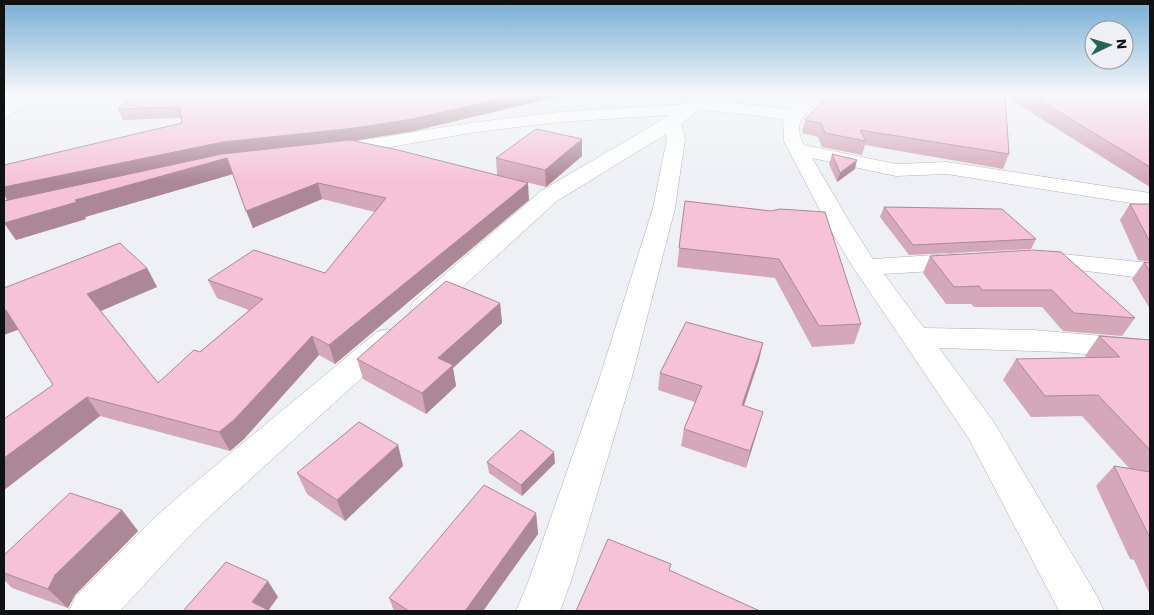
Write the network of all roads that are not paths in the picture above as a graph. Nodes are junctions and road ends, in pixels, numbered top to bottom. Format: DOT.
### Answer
graph roads {
  1 [pos="505,124"];
  2 [pos="662,124"];
  3 [pos="683,124"];
  4 [pos="792,124"];
  5 [pos="358,148"];
  6 [pos="798,149"];
  7 [pos="321,152"];
  8 [pos="396,158"];
  9 [pos="1150,200"];
  10 [pos="1014,258"];
  11 [pos="984,260"];
  12 [pos="866,267"];
  13 [pos="1150,271"];
  14 [pos="916,338"];
  15 [pos="1150,350"];
  16 [pos="91,611"];
  17 [pos="538,611"];
  18 [pos="1082,611"];
  1 -- 5 [label="street"];
  2 -- 16 [label="street"];
  3 -- 17 [label="street"];
  4 -- 6 [label="street"];
  5 -- 7 [label="street"];
  5 -- 8 [label="street"];
  6 -- 9 [label="street"];
  6 -- 12 [label="street"];
  10 -- 13 [label="street"];
  11 -- 12 [label="street"];
  12 -- 14 [label="street"];
  14 -- 15 [label="street"];
  14 -- 18 [label="street"];
}
